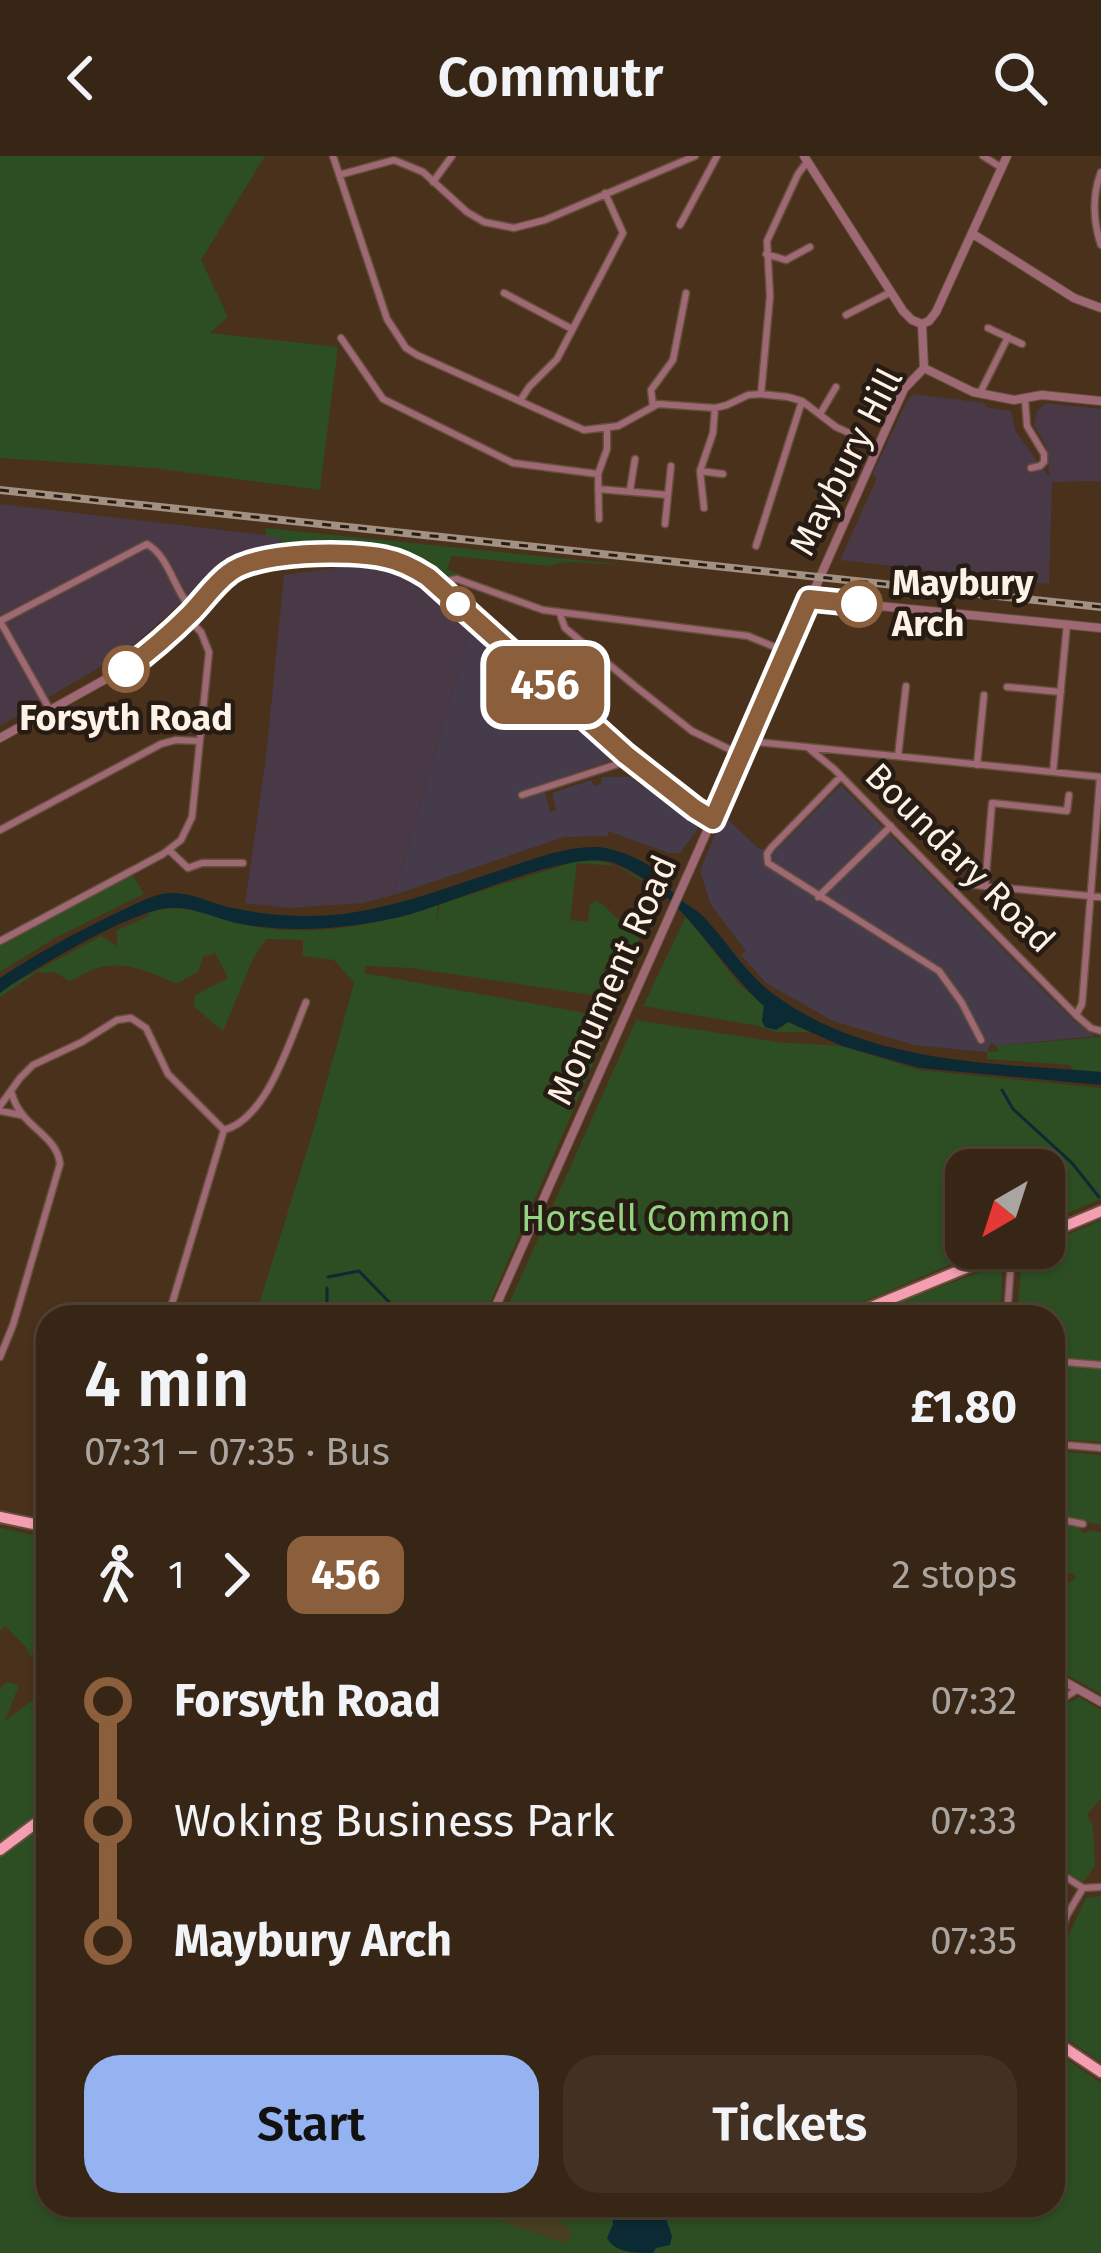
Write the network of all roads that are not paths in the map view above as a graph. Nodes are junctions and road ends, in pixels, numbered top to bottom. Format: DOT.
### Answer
graph roads {
  1 [pos="333,156"];
  2 [pos="452,156"];
  3 [pos="695,156"];
  4 [pos="717,156"];
  5 [pos="983,156"];
  6 [pos="1007,156"];
  7 [pos="806,159"];
  8 [pos="1002,168"];
  9 [pos="1101,173"];
  10 [pos="339,175"];
  11 [pos="433,182"];
  12 [pos="605,194"];
  13 [pos="680,225"];
  14 [pos="973,234"];
  15 [pos="1101,245"];
  16 [pos="810,247"];
  17 [pos="766,254"];
  18 [pos="892,292"];
  19 [pos="504,293"];
  20 [pos="686,293"];
  21 [pos="1101,308"];
  22 [pos="846,315"];
  23 [pos="922,324"];
  24 [pos="988,328"];
  25 [pos="572,329"];
  26 [pos="1007,337"];
  27 [pos="341,338"];
  28 [pos="1022,344"];
  29 [pos="924,368"];
  30 [pos="836,387"];
  31 [pos="761,394"];
  32 [pos="979,394"];
  33 [pos="1025,400"];
  34 [pos="520,401"];
  35 [pos="802,401"];
  36 [pos="1101,401"];
  37 [pos="653,406"];
  38 [pos="715,408"];
  39 [pos="820,414"];
  40 [pos="607,429"];
  41 [pos="878,446"];
  42 [pos="635,459"];
  43 [pos="671,466"];
  44 [pos="1031,468"];
  45 [pos="700,471"];
  46 [pos="598,474"];
  47 [pos="723,474"];
  48 [pos="598,489"];
  49 [pos="630,490"];
  50 [pos="668,495"];
  51 [pos="704,508"];
  52 [pos="598,519"];
  53 [pos="664,524"];
  54 [pos="756,546"];
  55 [pos="441,589"];
  56 [pos="809,599"];
  57 [pos="559,612"];
  58 [pos="190,614"];
  59 [pos="0,621"];
  60 [pos="1067,624"];
  61 [pos="1101,628"];
  62 [pos="787,652"];
  63 [pos="906,686"];
  64 [pos="1007,687"];
  65 [pos="1061,692"];
  66 [pos="984,695"];
  67 [pos="50,711"];
  68 [pos="0,738"];
  69 [pos="199,741"];
  70 [pos="748,741"];
  71 [pos="807,747"];
  72 [pos="835,749"];
  73 [pos="731,750"];
  74 [pos="626,755"];
  75 [pos="898,756"];
  76 [pos="976,764"];
  77 [pos="837,772"];
  78 [pos="1053,772"];
  79 [pos="1100,777"];
  80 [pos="522,795"];
  81 [pos="1069,795"];
  82 [pos="713,820"];
  83 [pos="891,826"];
  84 [pos="0,830"];
  85 [pos="170,850"];
  86 [pos="243,863"];
  87 [pos="986,886"];
  88 [pos="952,889"];
  89 [pos="1090,896"];
  90 [pos="818,897"];
  91 [pos="1101,897"];
  92 [pos="0,941"];
  93 [pos="306,1003"];
  94 [pos="1076,1015"];
  95 [pos="1101,1031"];
  96 [pos="981,1040"];
  97 [pos="12,1093"];
  98 [pos="0,1108"];
  99 [pos="21,1115"];
  100 [pos="224,1130"];
  101 [pos="1101,1211"];
  102 [pos="1065,1226"];
  103 [pos="962,1269"];
  104 [pos="1011,1269"];
  105 [pos="172,1305"];
  106 [pos="496,1305"];
  107 [pos="876,1305"];
  108 [pos="1008,1305"];
  109 [pos="0,1357"];
  110 [pos="1065,1362"];
  111 [pos="1101,1364"];
  112 [pos="1065,1445"];
  113 [pos="1101,1448"];
  114 [pos="0,1517"];
  115 [pos="1065,1521"];
  116 [pos="36,1524"];
  117 [pos="1083,1525"];
  118 [pos="1065,1682"];
  119 [pos="1078,1689"];
  120 [pos="1065,1697"];
  121 [pos="1101,1702"];
  122 [pos="36,1823"];
  123 [pos="0,1850"];
  124 [pos="1065,1877"];
  125 [pos="1101,1887"];
  126 [pos="1083,1888"];
  127 [pos="1065,1920"];
  128 [pos="1065,2048"];
  129 [pos="1101,2072"];
  1 -- 10 [label="street"];
  2 -- 11 [label="street"];
  3 -- 12 [label="street"];
  4 -- 13 [label="street"];
  5 -- 8 [label="street"];
  6 -- 8 [label="street"];
  7 -- 17 [label="street"];
  7 -- 18 [label="street"];
  8 -- 14 [label="street"];
  9 -- 15 [label="street"];
  10 -- 11 [label="street"];
  10 -- 34 [label="street"];
  11 -- 12 [label="street"];
  12 -- 25 [label="street"];
  14 -- 21 [label="street"];
  14 -- 23 [label="street"];
  16 -- 17 [label="street"];
  17 -- 31 [label="street"];
  18 -- 22 [label="street"];
  18 -- 23 [label="street"];
  19 -- 25 [label="street"];
  20 -- 37 [label="street"];
  23 -- 29 [label="street, Maybury Hill"];
  24 -- 26 [label="street"];
  25 -- 34 [label="street"];
  26 -- 28 [label="street"];
  26 -- 32 [label="street"];
  27 -- 46 [label="street"];
  29 -- 32 [label="street"];
  29 -- 41 [label="street, Maybury Hill"];
  30 -- 39 [label="street"];
  31 -- 35 [label="street"];
  31 -- 38 [label="street"];
  32 -- 33 [label="street"];
  33 -- 36 [label="street"];
  33 -- 44 [label="street"];
  34 -- 40 [label="street"];
  35 -- 39 [label="street"];
  35 -- 54 [label="street"];
  37 -- 38 [label="street"];
  37 -- 40 [label="street"];
  38 -- 45 [label="street"];
  39 -- 41 [label="street"];
  40 -- 46 [label="street"];
  41 -- 56 [label="street, Maybury Hill"];
  42 -- 49 [label="street"];
  43 -- 50 [label="street"];
  45 -- 47 [label="street"];
  45 -- 51 [label="street"];
  46 -- 48 [label="street"];
  48 -- 49 [label="street"];
  48 -- 52 [label="street"];
  49 -- 50 [label="street"];
  50 -- 53 [label="street"];
  55 -- 57 [label="street"];
  55 -- 58 [label="street"];
  55 -- 74 [label="street"];
  56 -- 60 [label="street"];
  56 -- 62 [label="street, Monument Road"];
  57 -- 62 [label="street"];
  57 -- 73 [label="street"];
  58 -- 59 [label="street"];
  58 -- 67 [label="street"];
  58 -- 69 [label="street"];
  59 -- 67 [label="street"];
  60 -- 61 [label="street"];
  60 -- 65 [label="street"];
  62 -- 70 [label="street, Monument Road"];
  63 -- 75 [label="street"];
  64 -- 65 [label="street"];
  65 -- 78 [label="street"];
  66 -- 76 [label="street"];
  67 -- 68 [label="street"];
  69 -- 84 [label="street"];
  69 -- 85 [label="street"];
  70 -- 71 [label="street"];
  70 -- 82 [label="street, Monument Road"];
  71 -- 72 [label="street"];
  71 -- 77 [label="street, Boundary Road"];
  72 -- 75 [label="street"];
  72 -- 77 [label="street, Boundary Road"];
  74 -- 80 [label="street"];
  74 -- 82 [label="street"];
  75 -- 76 [label="street"];
  76 -- 78 [label="street"];
  77 -- 83 [label="street, Boundary Road"];
  77 -- 90 [label="street"];
  78 -- 79 [label="street"];
  79 -- 89 [label="street"];
  81 -- 87 [label="street"];
  82 -- 106 [label="street, Monument Road"];
  83 -- 88 [label="street, Boundary Road"];
  83 -- 90 [label="street"];
  85 -- 86 [label="street"];
  85 -- 92 [label="street"];
  87 -- 88 [label="street"];
  87 -- 89 [label="street"];
  88 -- 94 [label="street, Boundary Road"];
  89 -- 91 [label="street"];
  89 -- 94 [label="street"];
  90 -- 96 [label="street"];
  93 -- 100 [label="street"];
  94 -- 95 [label="street, Boundary Road"];
  97 -- 98 [label="street"];
  97 -- 99 [label="street"];
  97 -- 100 [label="street"];
  98 -- 99 [label="street"];
  99 -- 109 [label="street"];
  100 -- 105 [label="street"];
  101 -- 102 [label="main road"];
  103 -- 107 [label="main road"];
  104 -- 108 [label="street"];
  110 -- 111 [label="street"];
  112 -- 113 [label="street"];
  114 -- 116 [label="main road"];
  115 -- 117 [label="street"];
  118 -- 119 [label="street"];
  119 -- 120 [label="street"];
  119 -- 121 [label="street"];
  122 -- 123 [label="main road"];
  124 -- 126 [label="street"];
  125 -- 126 [label="street"];
  126 -- 127 [label="street"];
  128 -- 129 [label="main road"];
}
